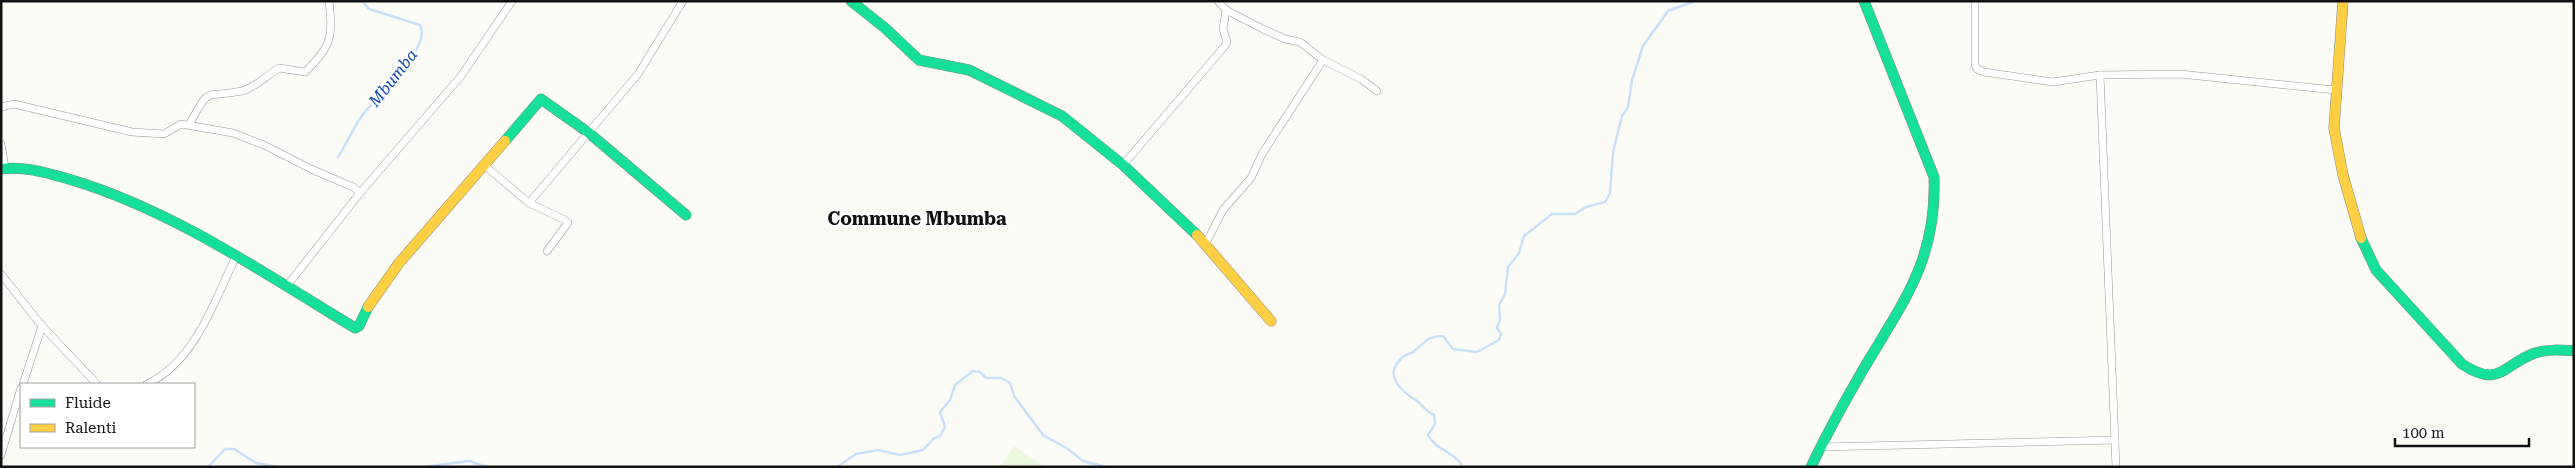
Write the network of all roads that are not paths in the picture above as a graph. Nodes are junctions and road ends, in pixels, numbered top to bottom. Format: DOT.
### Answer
graph roads {
  1 [pos="329,1"];
  2 [pos="512,1"];
  3 [pos="683,1"];
  4 [pos="851,1"];
  5 [pos="1218,1"];
  6 [pos="1864,1"];
  7 [pos="1974,1"];
  8 [pos="2343,1"];
  9 [pos="1226,10"];
  10 [pos="1323,60"];
  11 [pos="2100,75"];
  12 [pos="2335,90"];
  13 [pos="1377,91"];
  14 [pos="1,107"];
  15 [pos="189,125"];
  16 [pos="589,133"];
  17 [pos="1,144"];
  18 [pos="483,164"];
  19 [pos="1123,166"];
  20 [pos="3,168"];
  21 [pos="360,194"];
  22 [pos="529,203"];
  23 [pos="686,215"];
  24 [pos="1206,243"];
  25 [pos="547,251"];
  26 [pos="236,256"];
  27 [pos="1,274"];
  28 [pos="286,287"];
  29 [pos="1271,321"];
  30 [pos="42,326"];
  31 [pos="2574,351"];
  32 [pos="23,383"];
  33 [pos="96,383"];
  34 [pos="149,383"];
  35 [pos="20,391"];
  36 [pos="2115,440"];
  37 [pos="1820,447"];
  38 [pos="1,456"];
  39 [pos="1811,467"];
  40 [pos="2116,467"];
  1 -- 15 [label="street"];
  2 -- 21 [label="street"];
  3 -- 16 [label="street"];
  4 -- 19 [label="street"];
  5 -- 9 [label="street"];
  6 -- 37 [label="street"];
  7 -- 11 [label="street"];
  8 -- 12 [label="street"];
  9 -- 10 [label="street"];
  9 -- 19 [label="street"];
  10 -- 13 [label="street"];
  10 -- 24 [label="street"];
  11 -- 12 [label="street"];
  11 -- 36 [label="street"];
  12 -- 31 [label="street"];
  14 -- 15 [label="street"];
  15 -- 21 [label="street"];
  16 -- 18 [label="street"];
  16 -- 22 [label="street"];
  16 -- 23 [label="street"];
  17 -- 20 [label="street"];
  18 -- 22 [label="street"];
  18 -- 28 [label="street"];
  19 -- 24 [label="street"];
  20 -- 26 [label="street"];
  21 -- 28 [label="street"];
  22 -- 25 [label="street"];
  24 -- 29 [label="street"];
  26 -- 28 [label="street"];
  26 -- 34 [label="street"];
  27 -- 30 [label="street"];
  30 -- 32 [label="street"];
  30 -- 33 [label="street"];
  35 -- 38 [label="street"];
  36 -- 37 [label="street"];
  36 -- 40 [label="street"];
  37 -- 39 [label="street"];
}
